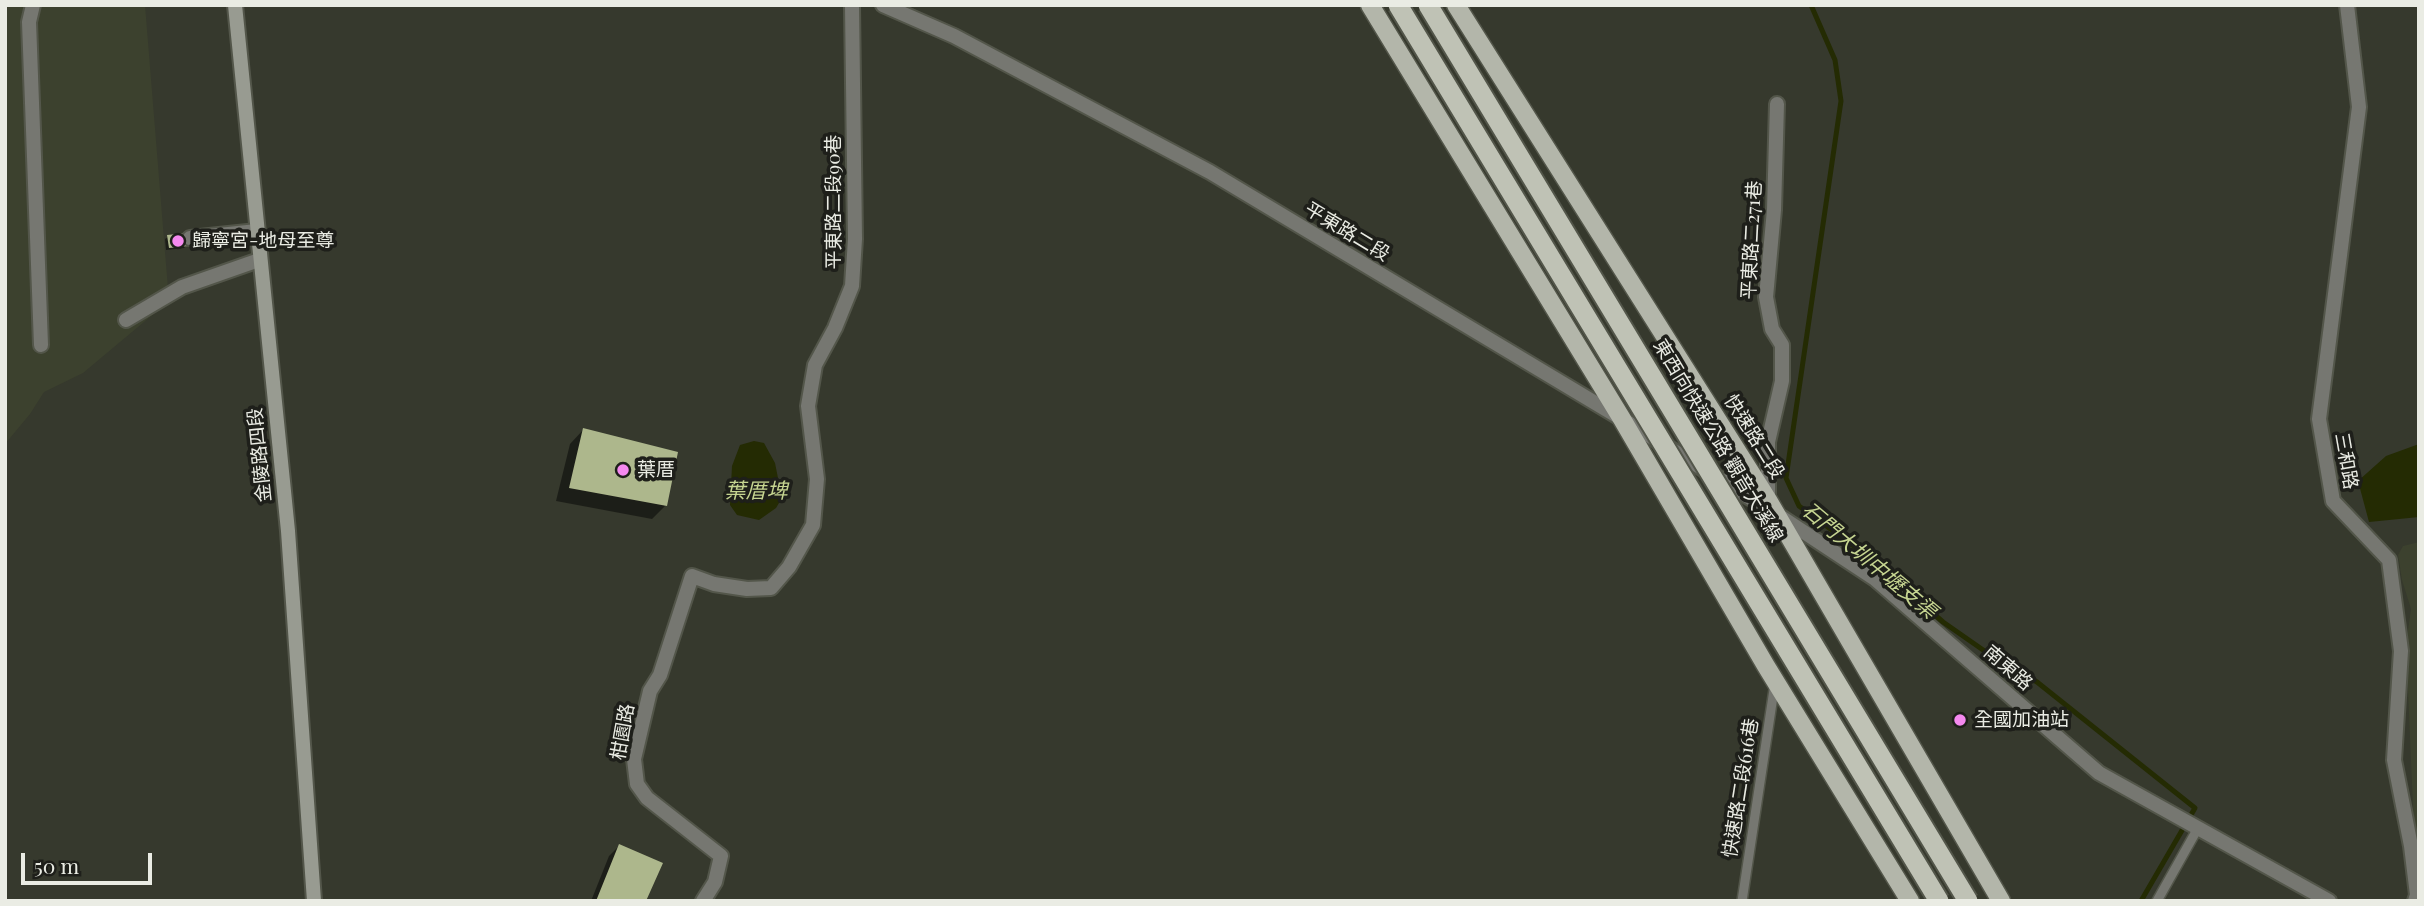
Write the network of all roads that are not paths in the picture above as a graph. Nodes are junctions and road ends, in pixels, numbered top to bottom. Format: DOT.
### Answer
graph roads {
  1 [pos="33,5"];
  2 [pos="234,5"];
  3 [pos="852,5"];
  4 [pos="883,5"];
  5 [pos="1370,5"];
  6 [pos="1398,5"];
  7 [pos="1428,5"];
  8 [pos="1456,5"];
  9 [pos="2347,5"];
  10 [pos="1777,104"];
  11 [pos="257,231"];
  12 [pos="191,239"];
  13 [pos="259,260"];
  14 [pos="126,320"];
  15 [pos="41,345"];
  16 [pos="1622,419"];
  17 [pos="1773,508"];
  18 [pos="692,576"];
  19 [pos="1775,681"];
  20 [pos="2197,827"];
  21 [pos="314,901"];
  22 [pos="703,901"];
  23 [pos="1742,901"];
  24 [pos="1910,901"];
  25 [pos="1938,901"];
  26 [pos="1968,901"];
  27 [pos="2001,901"];
  28 [pos="2157,901"];
  29 [pos="2329,901"];
  30 [pos="2415,901"];
  1 -- 15 [label="street"];
  2 -- 11 [label="main road, 金陵路四段"];
  3 -- 18 [label="street, 平東路二段90巷"];
  4 -- 16 [label="street, 平東路二段"];
  5 -- 16 [label="main road"];
  6 -- 25 [label="highway, bridge"];
  7 -- 26 [label="highway, 東西向快速公路 觀音大溪線, bridge"];
  8 -- 17 [label="main road, 快速路二段"];
  9 -- 30 [label="street, 三和路"];
  10 -- 17 [label="street, 平東路二271巷"];
  11 -- 12 [label="street"];
  11 -- 13 [label="main road, 金陵路四段"];
  13 -- 14 [label="street"];
  13 -- 21 [label="main road, 金陵路四段"];
  16 -- 17 [label="street, 平東路二段"];
  16 -- 19 [label="main road"];
  17 -- 20 [label="street, 南東路"];
  17 -- 27 [label="main road, 快速路二段"];
  18 -- 22 [label="street, 柑園路"];
  19 -- 23 [label="lane, 快速路二段616巷"];
  19 -- 24 [label="main road"];
  20 -- 28 [label="lane"];
  20 -- 29 [label="street, 南東路"];
}
